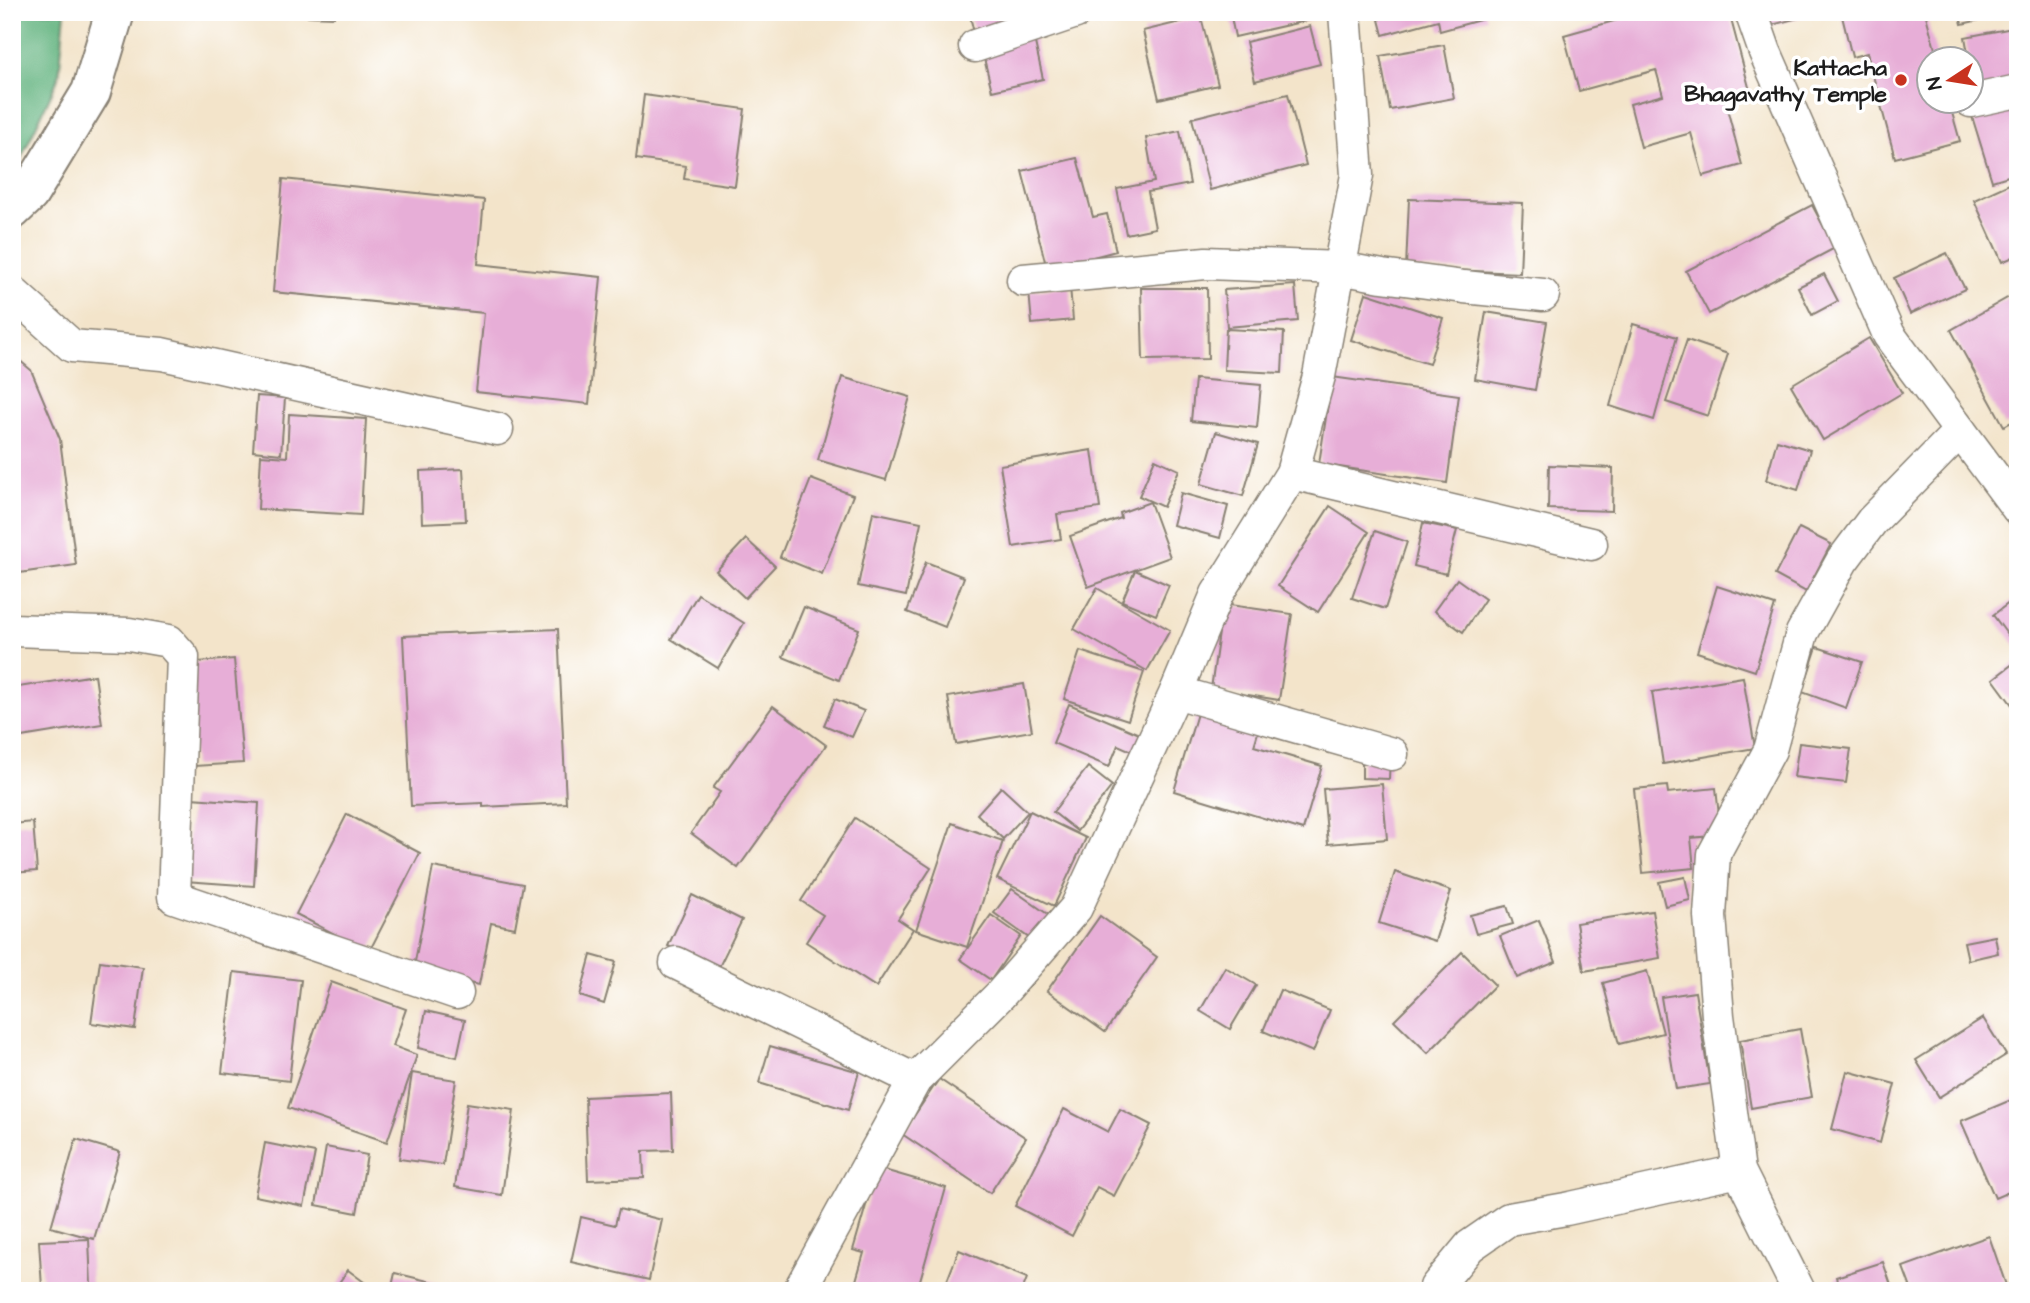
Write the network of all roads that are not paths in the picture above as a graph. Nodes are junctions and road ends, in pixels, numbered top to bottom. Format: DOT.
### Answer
graph roads {
  1 [pos="115,12"];
  2 [pos="1076,12"];
  3 [pos="1345,12"];
  4 [pos="1751,12"];
  5 [pos="975,46"];
  6 [pos="2018,91"];
  7 [pos="1984,98"];
  8 [pos="12,210"];
  9 [pos="1340,268"];
  10 [pos="1023,280"];
  11 [pos="12,292"];
  12 [pos="1543,295"];
  13 [pos="497,429"];
  14 [pos="1960,431"];
  15 [pos="1292,472"];
  16 [pos="2018,509"];
  17 [pos="1591,544"];
  18 [pos="12,630"];
  19 [pos="1176,692"];
  20 [pos="1392,754"];
  21 [pos="677,963"];
  22 [pos="457,993"];
  23 [pos="915,1080"];
  24 [pos="1739,1171"];
  25 [pos="799,1291"];
  26 [pos="1435,1291"];
  27 [pos="1799,1291"];
  1 -- 8 [label="street"];
  2 -- 5 [label="street"];
  3 -- 9 [label="street"];
  4 -- 14 [label="street"];
  6 -- 7 [label="street"];
  9 -- 10 [label="street"];
  9 -- 12 [label="street"];
  9 -- 15 [label="street"];
  11 -- 13 [label="street"];
  14 -- 16 [label="street"];
  14 -- 24 [label="street"];
  15 -- 17 [label="street"];
  15 -- 19 [label="street"];
  18 -- 22 [label="street"];
  19 -- 20 [label="street"];
  19 -- 23 [label="street"];
  21 -- 23 [label="street"];
  23 -- 25 [label="street"];
  24 -- 26 [label="street"];
  24 -- 27 [label="street"];
}
